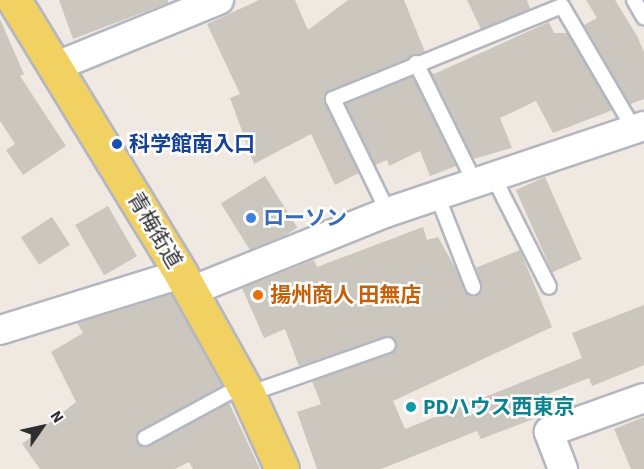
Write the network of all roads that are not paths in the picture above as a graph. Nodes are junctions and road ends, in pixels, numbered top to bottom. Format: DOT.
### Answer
graph roads {
  1 [pos="14,0"];
  2 [pos="219,0"];
  3 [pos="637,1"];
  4 [pos="644,17"];
  5 [pos="416,63"];
  6 [pos="57,66"];
  7 [pos="639,127"];
  8 [pos="483,178"];
  9 [pos="437,195"];
  10 [pos="388,212"];
  11 [pos="186,282"];
  12 [pos="549,287"];
  13 [pos="473,288"];
  14 [pos="0,330"];
  15 [pos="388,345"];
  16 [pos="246,389"];
  17 [pos="644,398"];
  18 [pos="145,438"];
  19 [pos="276,467"];
  20 [pos="563,469"];
  1 -- 6 [label="main road, 青梅街道"];
  2 -- 6 [label="street"];
  3 -- 4 [label="lane"];
  5 -- 7 [label="lane"];
  5 -- 8 [label="lane"];
  5 -- 10 [label="lane"];
  6 -- 11 [label="main road, 青梅街道"];
  7 -- 8 [label="street"];
  8 -- 9 [label="street"];
  8 -- 12 [label="lane"];
  9 -- 10 [label="street"];
  9 -- 13 [label="lane"];
  10 -- 11 [label="street"];
  11 -- 14 [label="street"];
  11 -- 16 [label="main road, 青梅街道"];
  15 -- 16 [label="lane"];
  16 -- 18 [label="lane"];
  16 -- 19 [label="main road, 青梅街道"];
  17 -- 20 [label="street"];
}
